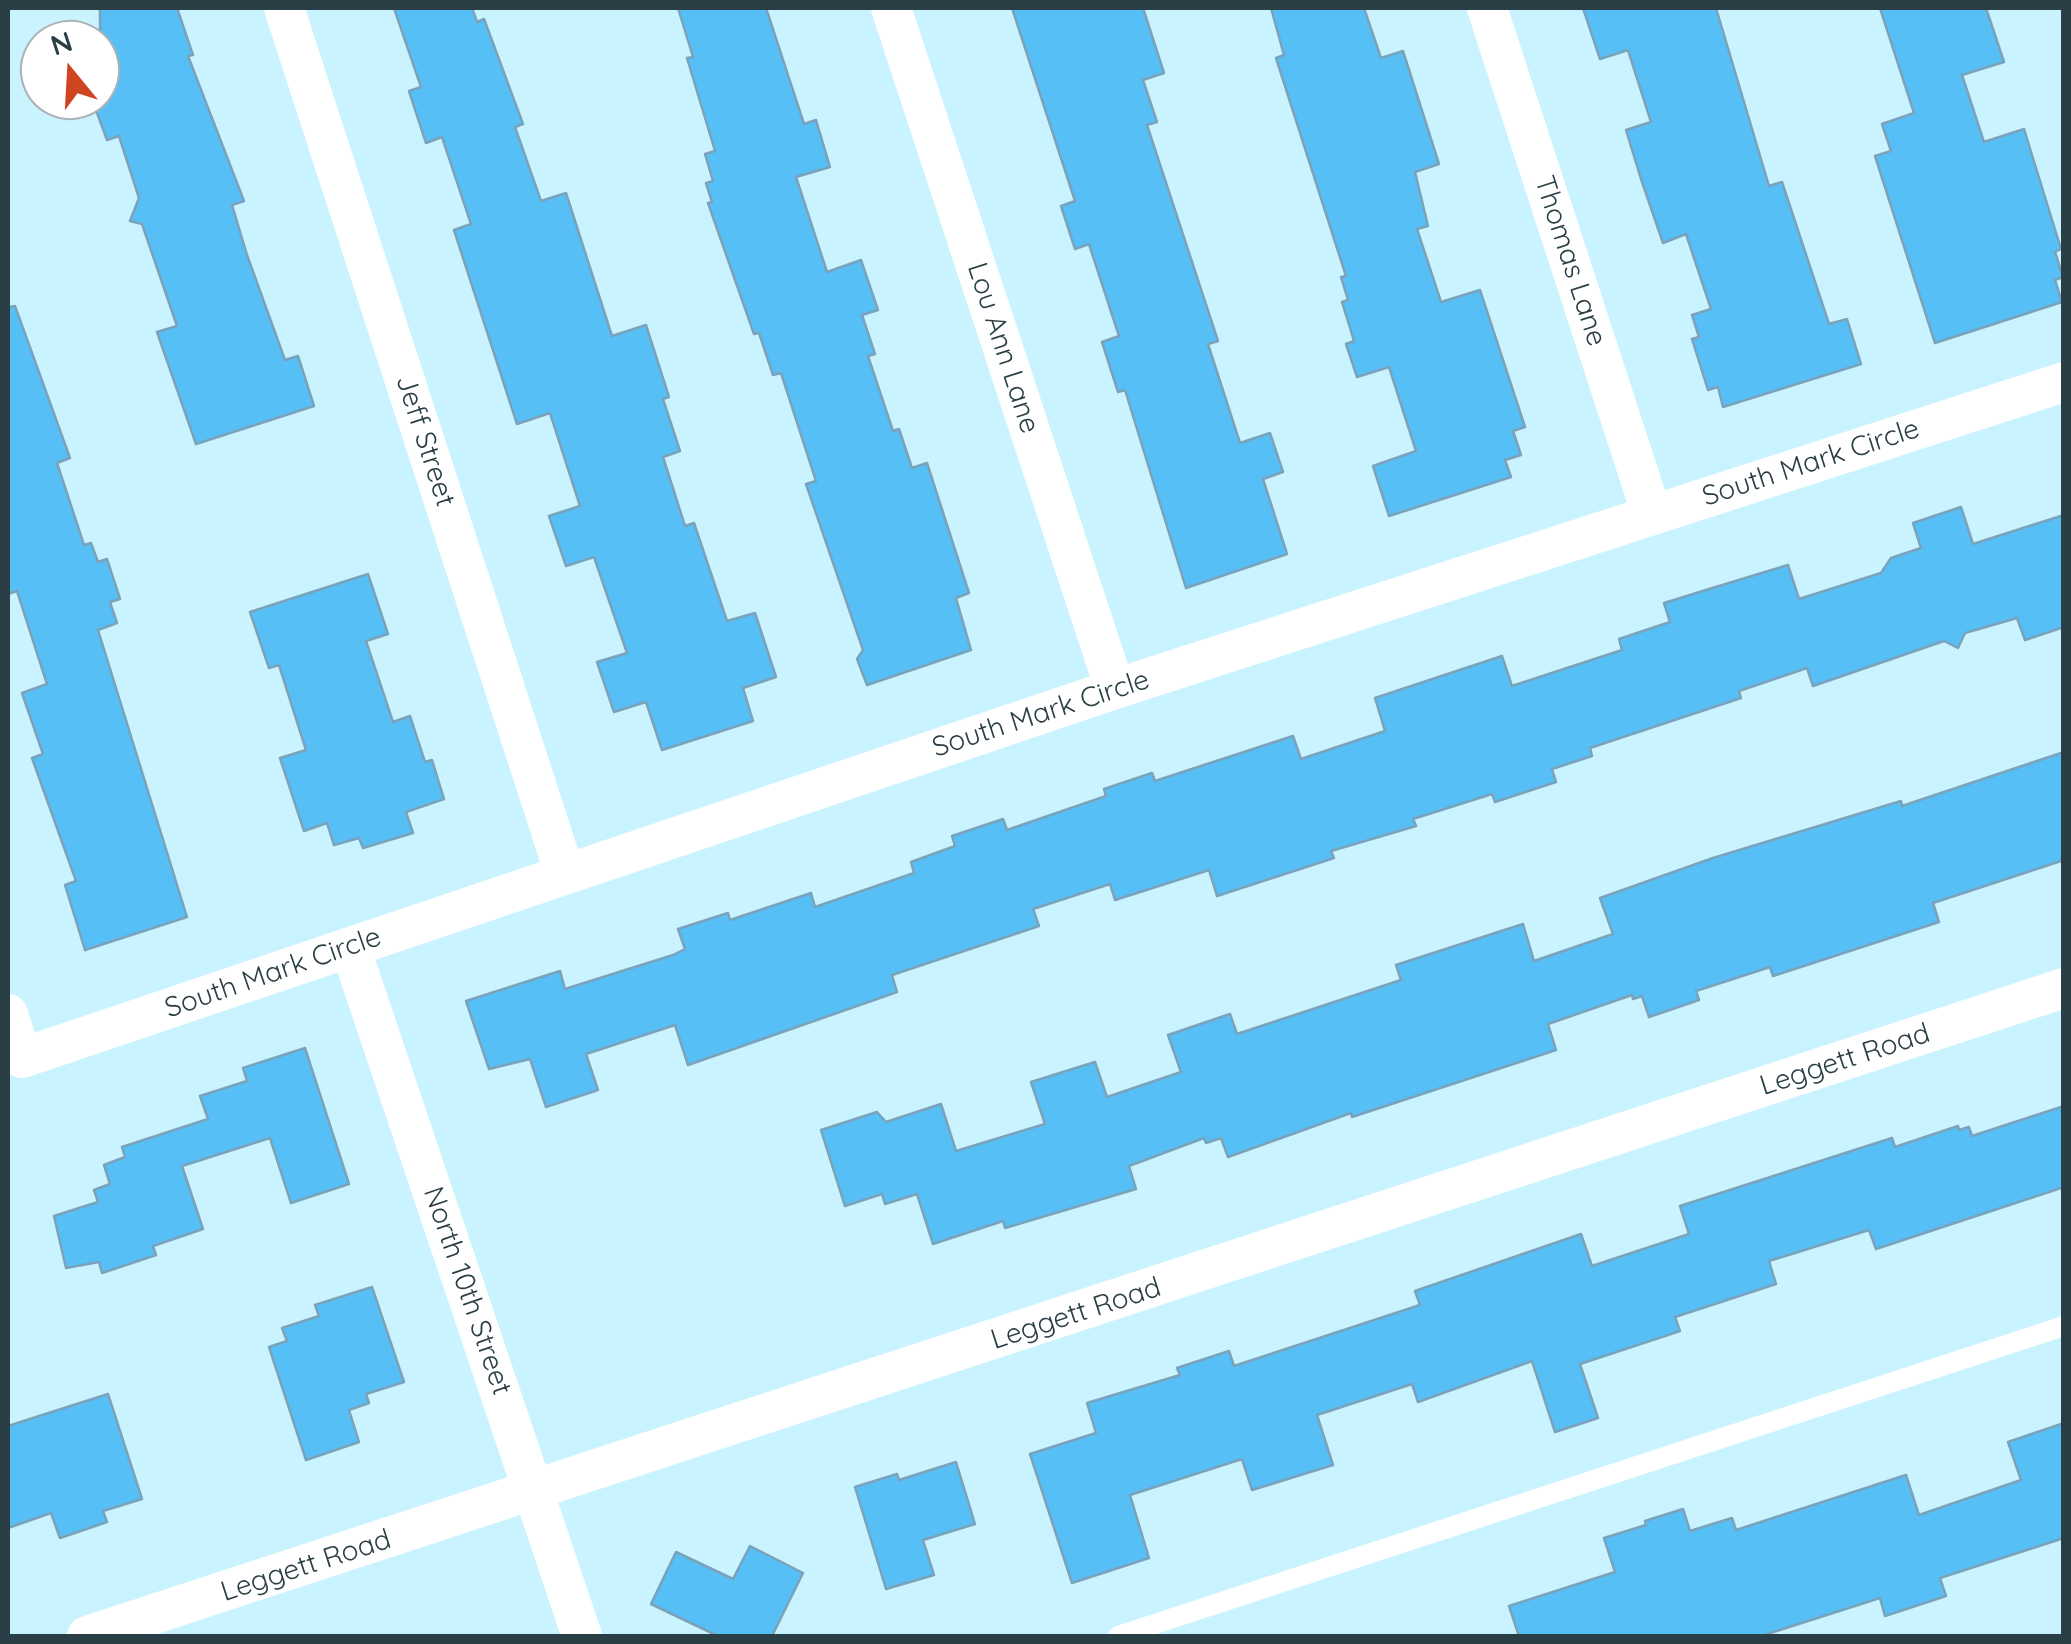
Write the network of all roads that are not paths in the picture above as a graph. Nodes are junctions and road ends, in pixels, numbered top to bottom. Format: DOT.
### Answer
graph roads {
  1 [pos="284,8"];
  2 [pos="891,8"];
  3 [pos="1488,8"];
  4 [pos="2064,382"];
  5 [pos="1652,515"];
  6 [pos="1115,689"];
  7 [pos="566,874"];
  8 [pos="350,947"];
  9 [pos="2064,988"];
  10 [pos="8,1014"];
  11 [pos="2064,1326"];
  12 [pos="536,1493"];
  13 [pos="88,1636"];
  14 [pos="582,1636"];
  15 [pos="1118,1636"];
  1 -- 7 [label="street, Jeff Street"];
  2 -- 6 [label="street, Lou Ann Lane"];
  3 -- 5 [label="street, Thomas Lane"];
  4 -- 5 [label="street, South Mark Circle"];
  5 -- 6 [label="street, South Mark Circle"];
  6 -- 7 [label="street, South Mark Circle"];
  7 -- 8 [label="street, South Mark Circle"];
  8 -- 10 [label="street, South Mark Circle"];
  8 -- 12 [label="street, North 10th Street"];
  9 -- 12 [label="street, Leggett Road"];
  11 -- 15 [label="lane"];
  12 -- 13 [label="street, Leggett Road"];
  12 -- 14 [label="street, North 10th Street"];
}
